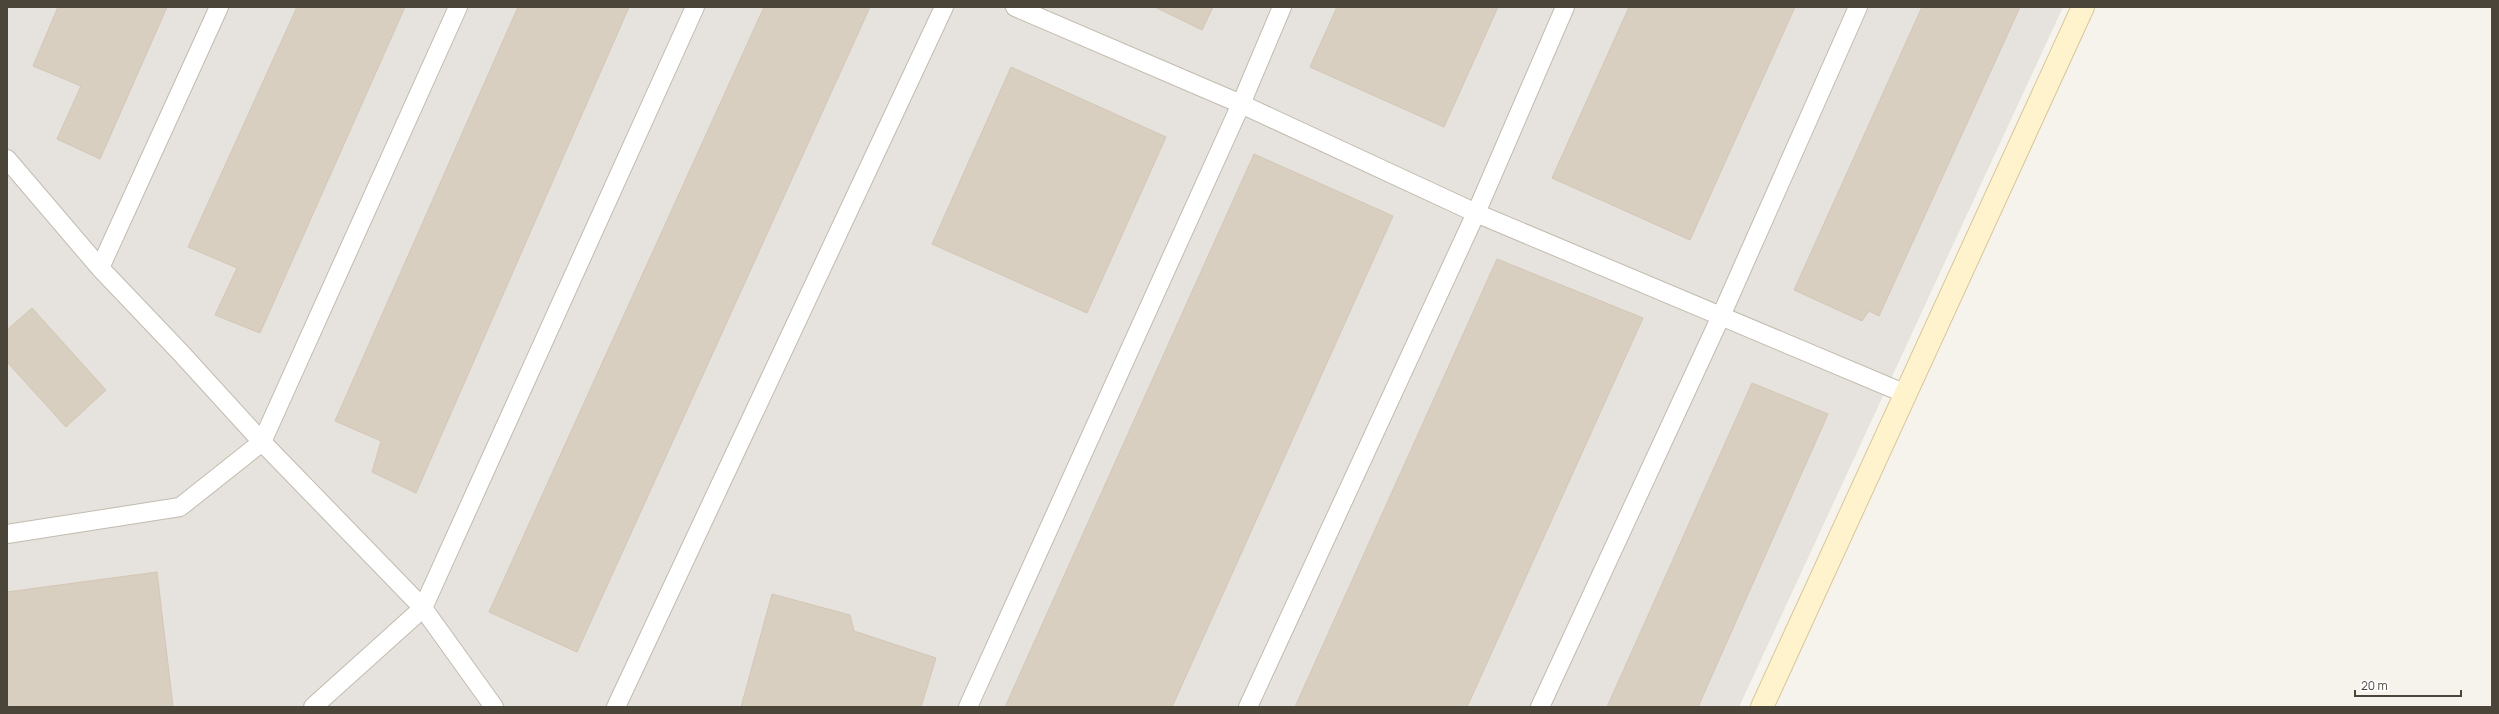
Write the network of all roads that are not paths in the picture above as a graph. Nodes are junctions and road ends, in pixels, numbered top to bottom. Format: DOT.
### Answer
graph roads {
  1 [pos="219,7"];
  2 [pos="458,7"];
  3 [pos="695,7"];
  4 [pos="944,7"];
  5 [pos="1015,7"];
  6 [pos="1282,7"];
  7 [pos="1565,7"];
  8 [pos="1858,7"];
  9 [pos="2083,7"];
  10 [pos="1241,104"];
  11 [pos="7,159"];
  12 [pos="1476,213"];
  13 [pos="100,268"];
  14 [pos="1721,316"];
  15 [pos="1906,394"];
  16 [pos="262,442"];
  17 [pos="7,534"];
  18 [pos="423,608"];
  19 [pos="313,707"];
  20 [pos="494,707"];
  21 [pos="616,707"];
  22 [pos="968,707"];
  23 [pos="1248,707"];
  24 [pos="1540,707"];
  25 [pos="1762,707"];
  1 -- 13 [label="lane"];
  2 -- 16 [label="lane"];
  3 -- 18 [label="lane"];
  4 -- 21 [label="lane"];
  5 -- 10 [label="lane"];
  6 -- 10 [label="lane"];
  7 -- 12 [label="lane"];
  8 -- 14 [label="lane"];
  9 -- 15 [label="street"];
  10 -- 12 [label="lane"];
  10 -- 22 [label="lane"];
  11 -- 13 [label="lane"];
  12 -- 14 [label="lane"];
  12 -- 23 [label="lane"];
  13 -- 16 [label="lane"];
  14 -- 15 [label="lane"];
  14 -- 24 [label="lane"];
  15 -- 25 [label="street"];
  16 -- 17 [label="lane"];
  16 -- 18 [label="lane"];
  18 -- 19 [label="lane"];
  18 -- 20 [label="lane"];
}
